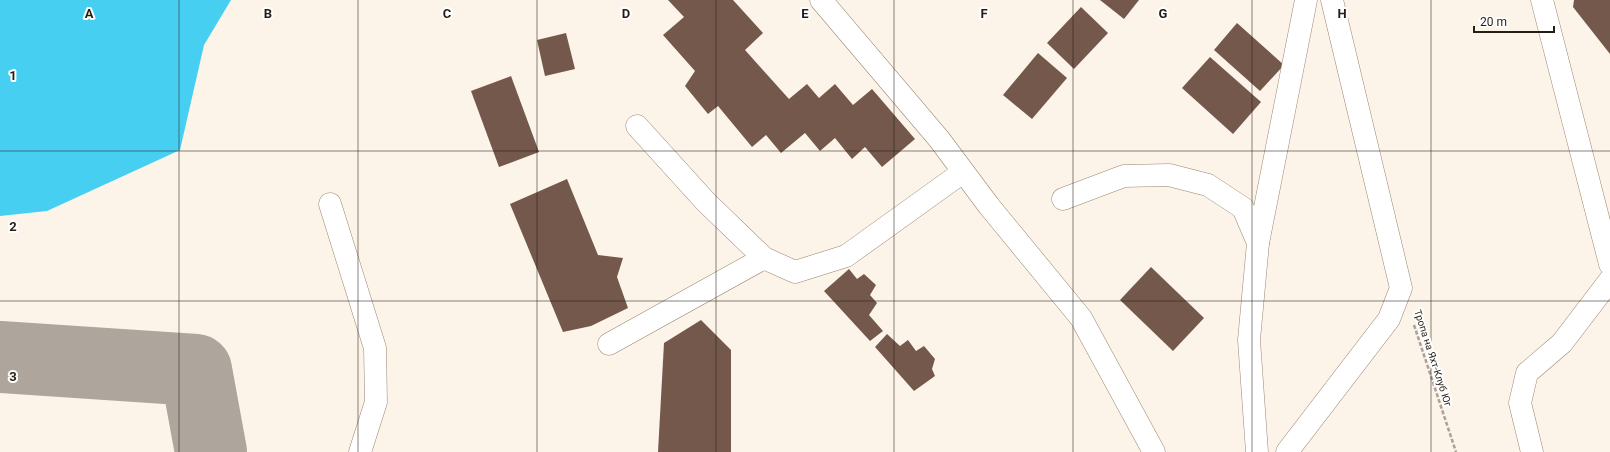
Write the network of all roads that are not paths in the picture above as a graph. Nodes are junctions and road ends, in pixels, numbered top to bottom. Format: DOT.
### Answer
graph roads {
  1 [pos="821,0"];
  2 [pos="1306,0"];
  3 [pos="1332,0"];
  4 [pos="1542,0"];
  5 [pos="637,126"];
  6 [pos="963,172"];
  7 [pos="1063,199"];
  8 [pos="330,204"];
  9 [pos="1258,243"];
  10 [pos="764,258"];
  11 [pos="1610,264"];
  12 [pos="1610,280"];
  13 [pos="609,344"];
  14 [pos="360,452"];
  15 [pos="1154,452"];
  16 [pos="1258,452"];
  17 [pos="1287,452"];
  18 [pos="1532,452"];
  1 -- 6 [label="lane"];
  2 -- 9 [label="lane"];
  3 -- 17 [label="lane"];
  4 -- 11 [label="lane"];
  5 -- 10 [label="lane"];
  6 -- 10 [label="lane"];
  6 -- 15 [label="lane"];
  7 -- 9 [label="lane"];
  8 -- 14 [label="lane"];
  9 -- 16 [label="lane"];
  10 -- 13 [label="lane"];
  12 -- 18 [label="lane"];
}
